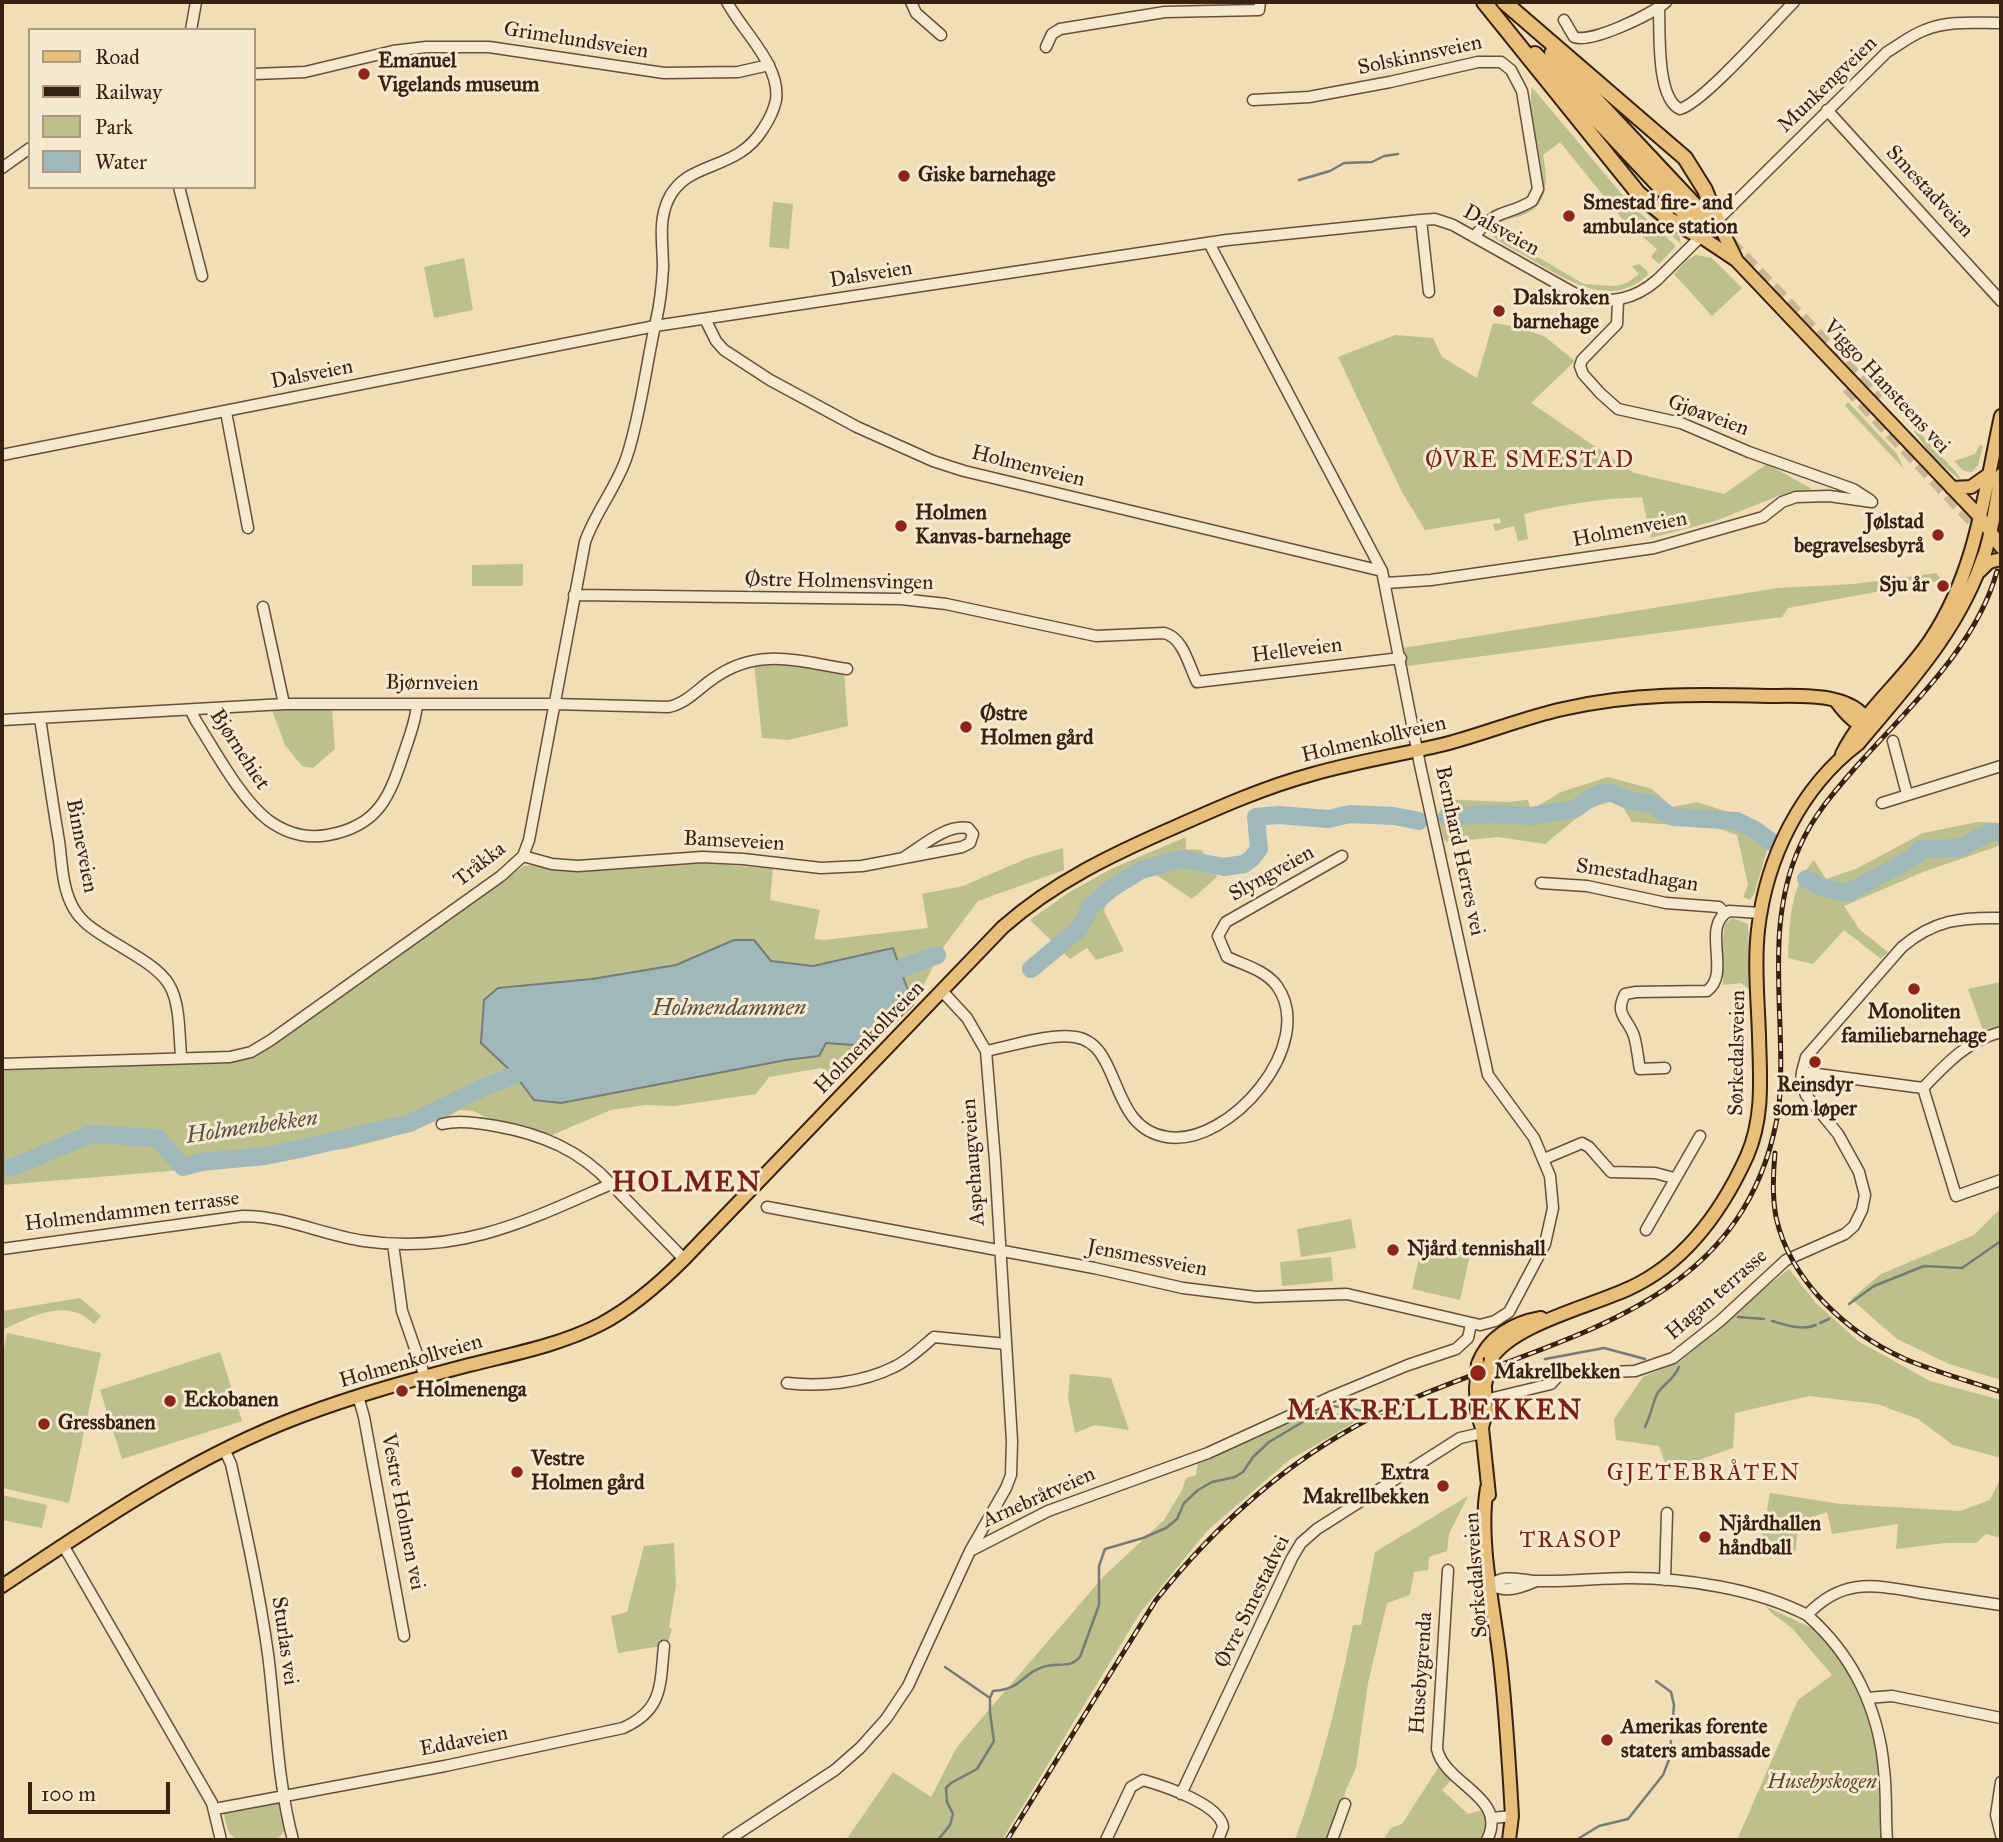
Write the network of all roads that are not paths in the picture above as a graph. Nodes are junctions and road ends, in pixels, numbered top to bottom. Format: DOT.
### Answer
graph roads {
  1 [pos="196,2"];
  2 [pos="727,2"];
  3 [pos="911,2"];
  4 [pos="1260,2"];
  5 [pos="1485,2"];
  6 [pos="1504,2"];
  7 [pos="1794,2"];
  8 [pos="1662,5"];
  9 [pos="1564,20"];
  10 [pos="2001,23"];
  11 [pos="191,28"];
  12 [pos="941,35"];
  13 [pos="1046,47"];
  14 [pos="769,65"];
  15 [pos="256,74"];
  16 [pos="1252,100"];
  17 [pos="1827,110"];
  18 [pos="28,149"];
  19 [pos="2,168"];
  20 [pos="180,189"];
  21 [pos="1421,219"];
  22 [pos="1704,225"];
  23 [pos="1474,237"];
  24 [pos="1209,243"];
  25 [pos="1736,260"];
  26 [pos="202,275"];
  27 [pos="1429,292"];
  28 [pos="1618,300"];
  29 [pos="2001,301"];
  30 [pos="705,319"];
  31 [pos="655,326"];
  32 [pos="226,412"];
  33 [pos="2001,416"];
  34 [pos="2,455"];
  35 [pos="1995,475"];
  36 [pos="1952,488"];
  37 [pos="1872,502"];
  38 [pos="1980,517"];
  39 [pos="248,528"];
  40 [pos="1990,532"];
  41 [pos="2001,547"];
  42 [pos="2001,559"];
  43 [pos="1382,570"];
  44 [pos="1976,577"];
  45 [pos="1386,583"];
  46 [pos="574,595"];
  47 [pos="263,607"];
  48 [pos="1401,658"];
  49 [pos="847,669"];
  50 [pos="1197,682"];
  51 [pos="284,704"];
  52 [pos="417,704"];
  53 [pos="553,704"];
  54 [pos="191,710"];
  55 [pos="40,718"];
  56 [pos="2,720"];
  57 [pos="1866,724"];
  58 [pos="1893,741"];
  59 [pos="1417,750"];
  60 [pos="2001,766"];
  61 [pos="1907,794"];
  62 [pos="1882,803"];
  63 [pos="1342,856"];
  64 [pos="903,858"];
  65 [pos="520,860"];
  66 [pos="1541,883"];
  67 [pos="1725,913"];
  68 [pos="1761,913"];
  69 [pos="2001,918"];
  70 [pos="942,991"];
  71 [pos="2001,1032"];
  72 [pos="986,1051"];
  73 [pos="181,1058"];
  74 [pos="2,1064"];
  75 [pos="1665,1068"];
  76 [pos="1802,1072"];
  77 [pos="1923,1087"];
  78 [pos="442,1124"];
  79 [pos="1700,1136"];
  80 [pos="1544,1159"];
  81 [pos="1674,1178"];
  82 [pos="2001,1180"];
  83 [pos="611,1184"];
  84 [pos="767,1207"];
  85 [pos="1646,1230"];
  86 [pos="393,1244"];
  87 [pos="2,1249"];
  88 [pos="999,1251"];
  89 [pos="684,1259"];
  90 [pos="1514,1304"];
  91 [pos="1471,1324"];
  92 [pos="1006,1344"];
  93 [pos="425,1377"];
  94 [pos="787,1383"];
  95 [pos="358,1396"];
  96 [pos="1493,1398"];
  97 [pos="1482,1430"];
  98 [pos="224,1449"];
  99 [pos="1667,1513"];
  100 [pos="63,1545"];
  101 [pos="970,1551"];
  102 [pos="1448,1570"];
  103 [pos="1665,1580"];
  104 [pos="1497,1584"];
  105 [pos="2,1586"];
  106 [pos="2001,1605"];
  107 [pos="1807,1615"];
  108 [pos="404,1636"];
  109 [pos="664,1646"];
  110 [pos="1867,1698"];
  111 [pos="2001,1718"];
  112 [pos="2001,1782"];
  113 [pos="1181,1794"];
  114 [pos="284,1795"];
  115 [pos="1345,1804"];
  116 [pos="215,1808"];
  117 [pos="1492,1818"];
  118 [pos="1513,1818"];
  119 [pos="2001,1835"];
  120 [pos="221,1840"];
  121 [pos="291,1840"];
  122 [pos="728,1840"];
  123 [pos="1106,1840"];
  124 [pos="1218,1840"];
  125 [pos="1332,1840"];
  126 [pos="1487,1840"];
  127 [pos="1509,1840"];
  128 [pos="1518,1840"];
  129 [pos="1886,1840"];
  1 -- 11 [label="street"];
  2 -- 14 [label="street"];
  3 -- 12 [label="street"];
  4 -- 13 [label="street"];
  5 -- 22 [label="highway, Viggo Hansteens vei"];
  5 -- 22 [label="highway"];
  6 -- 22 [label="highway, Viggo Hansteens vei"];
  6 -- 22 [label="highway"];
  7 -- 8 [label="street"];
  8 -- 9 [label="street"];
  10 -- 17 [label="street, Munkengveien"];
  14 -- 15 [label="street, Grimelundsveien"];
  14 -- 31 [label="street"];
  16 -- 23 [label="street, Solskinnsveien"];
  17 -- 22 [label="street, Munkengveien"];
  17 -- 29 [label="street, Smestadveien"];
  18 -- 19 [label="street"];
  20 -- 26 [label="street"];
  21 -- 23 [label="street, Dalsveien"];
  21 -- 24 [label="street, Dalsveien"];
  21 -- 27 [label="street"];
  22 -- 25 [label="main road, Viggo Hansteens vei"];
  22 -- 25 [label="main road, Viggo Hansteens vei"];
  22 -- 28 [label="street, Dalsveien"];
  23 -- 28 [label="street, Dalsveien"];
  24 -- 30 [label="street, Dalsveien"];
  24 -- 43 [label="street, Bernhard Herres vei"];
  25 -- 36 [label="main road, Viggo Hansteens vei"];
  28 -- 37 [label="street, Gjøaveien"];
  30 -- 31 [label="street, Dalsveien"];
  30 -- 43 [label="street, Holmenveien"];
  31 -- 32 [label="street, Dalsveien"];
  31 -- 46 [label="street, Tråkka"];
  32 -- 34 [label="street, Dalsveien"];
  32 -- 39 [label="street"];
  33 -- 35 [label="main road, Sørkedalsveien"];
  35 -- 36 [label="main road"];
  35 -- 38 [label="main road, Sørkedalsveien"];
  35 -- 40 [label="main road, Sørkedalsveien"];
  36 -- 38 [label="main road, Viggo Hansteens vei"];
  37 -- 45 [label="street, Holmenveien"];
  38 -- 40 [label="main road, Viggo Hansteens vei"];
  38 -- 57 [label="main road, Sørkedalsveien"];
  40 -- 41 [label="main road, Viggo Hansteens vei"];
  40 -- 44 [label="main road, Sørkedalsveien"];
  42 -- 44 [label="main road"];
  43 -- 45 [label="street, Bernhard Herres vei"];
  44 -- 57 [label="main road, Sørkedalsveien"];
  45 -- 48 [label="street, Bernhard Herres vei"];
  46 -- 50 [label="street, Østre Holmensvingen"];
  46 -- 53 [label="street, Tråkka"];
  47 -- 51 [label="street"];
  48 -- 50 [label="street, Helleveien"];
  48 -- 59 [label="street, Bernhard Herres vei"];
  49 -- 53 [label="street, Bjørnveien"];
  51 -- 52 [label="street, Bjørnveien"];
  51 -- 54 [label="street, Bjørnveien"];
  52 -- 53 [label="street, Bjørnveien"];
  52 -- 54 [label="street, Bjørnehiet"];
  53 -- 65 [label="street, Tråkka"];
  54 -- 55 [label="street, Bjørnveien"];
  55 -- 56 [label="street, Bjørnveien"];
  55 -- 73 [label="street, Binneveien"];
  57 -- 59 [label="main road, Holmenkollveien"];
  57 -- 68 [label="main road, Sørkedalsveien"];
  58 -- 61 [label="street"];
  59 -- 70 [label="main road, Holmenkollveien"];
  59 -- 80 [label="street, Bernhard Herres vei"];
  60 -- 61 [label="street"];
  61 -- 62 [label="street"];
  63 -- 72 [label="street, Slyngveien"];
  64 -- 64 [label="street, Bamseveien"];
  64 -- 65 [label="street, Bamseveien"];
  65 -- 73 [label="street, Tråkka"];
  66 -- 67 [label="street, Smestadhagan"];
  67 -- 68 [label="street, Smestadhagan"];
  67 -- 75 [label="street"];
  68 -- 97 [label="main road, Sørkedalsveien, bridge"];
  69 -- 76 [label="street"];
  70 -- 72 [label="street, Aspehaugveien"];
  70 -- 89 [label="main road, Holmenkollveien"];
  71 -- 77 [label="street"];
  72 -- 88 [label="street, Aspehaugveien"];
  73 -- 74 [label="street, Tråkka"];
  76 -- 77 [label="street"];
  76 -- 96 [label="street, Hagan terrasse"];
  77 -- 82 [label="street"];
  78 -- 83 [label="street"];
  79 -- 81 [label="street"];
  80 -- 81 [label="street"];
  80 -- 90 [label="street, Bernhard Herres vei"];
  81 -- 85 [label="street"];
  83 -- 86 [label="street, Holmendammen terrasse"];
  83 -- 89 [label="street"];
  84 -- 88 [label="street, Jensmessveien"];
  86 -- 87 [label="street, Holmendammen terrasse"];
  86 -- 93 [label="street"];
  88 -- 91 [label="street, Jensmessveien"];
  88 -- 92 [label="street, Aspehaugveien"];
  89 -- 93 [label="main road, Holmenkollveien"];
  90 -- 91 [label="street, Jensmessveien"];
  91 -- 101 [label="street, Arnebråtveien"];
  92 -- 94 [label="street"];
  92 -- 101 [label="street, Aspehaugveien"];
  93 -- 95 [label="main road, Holmenkollveien"];
  95 -- 98 [label="main road, Holmenkollveien"];
  95 -- 108 [label="street, Vestre Holmen vei"];
  97 -- 104 [label="main road, Sørkedalsveien"];
  97 -- 113 [label="street, Øvre Smestadvei"];
  98 -- 100 [label="main road, Holmenkollveien"];
  98 -- 114 [label="street, Sturlas vei"];
  99 -- 103 [label="street"];
  100 -- 105 [label="main road, Holmenkollveien"];
  100 -- 116 [label="street"];
  101 -- 122 [label="street, Arnebråtveien"];
  102 -- 117 [label="street, Husebygrenda"];
  103 -- 104 [label="street"];
  103 -- 107 [label="street"];
  104 -- 118 [label="main road, Sørkedalsveien"];
  106 -- 107 [label="street"];
  107 -- 110 [label="street"];
  109 -- 114 [label="street, Eddaveien"];
  110 -- 111 [label="street"];
  110 -- 129 [label="street"];
  112 -- 119 [label="street"];
  113 -- 123 [label="street"];
  113 -- 124 [label="street"];
  114 -- 116 [label="street, Eddaveien"];
  114 -- 121 [label="street, Sturlas vei"];
  115 -- 125 [label="street"];
  116 -- 120 [label="street"];
  117 -- 118 [label="street"];
  117 -- 126 [label="street"];
  118 -- 127 [label="main road, Sørkedalsveien"];
  118 -- 128 [label="main road, Sørkedalsveien"];
}
